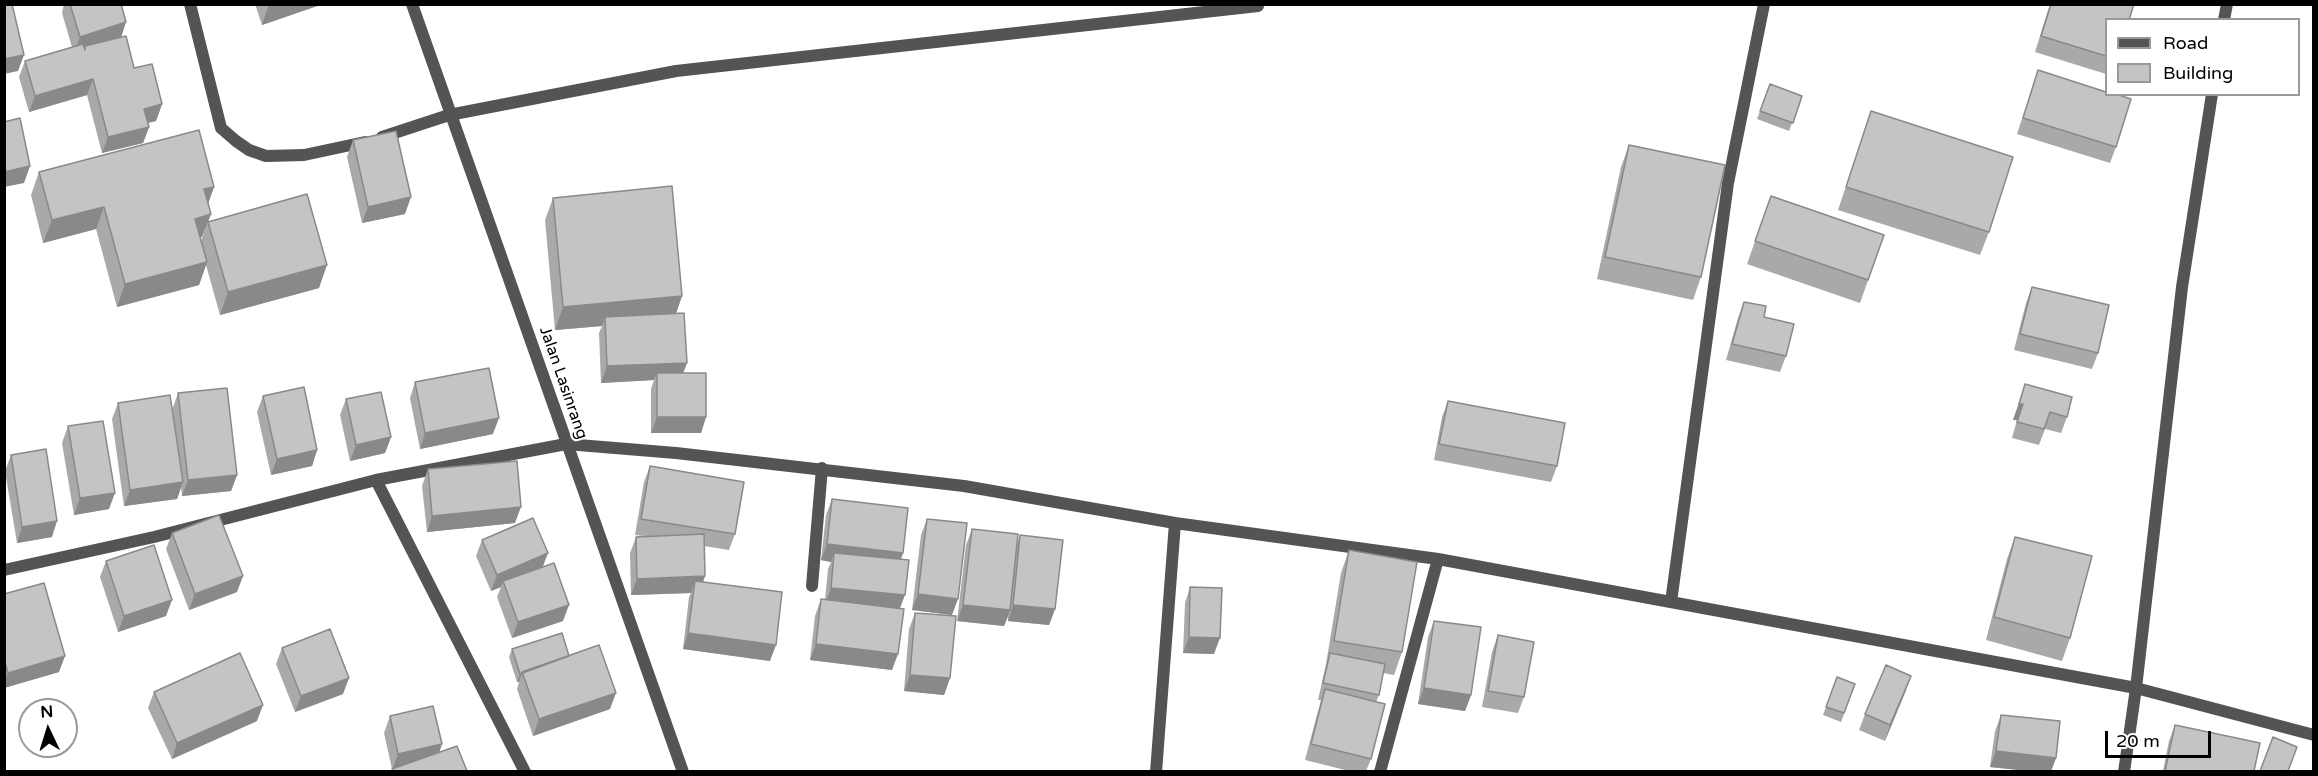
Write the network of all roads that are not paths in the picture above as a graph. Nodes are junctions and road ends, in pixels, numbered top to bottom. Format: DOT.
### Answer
graph roads {
  1 [pos="190,4"];
  2 [pos="412,4"];
  3 [pos="1764,4"];
  4 [pos="1258,6"];
  5 [pos="2212,96"];
  6 [pos="449,115"];
  7 [pos="566,444"];
  8 [pos="822,468"];
  9 [pos="376,480"];
  10 [pos="1175,523"];
  11 [pos="1438,559"];
  12 [pos="4,570"];
  13 [pos="812,586"];
  14 [pos="1671,602"];
  15 [pos="2136,688"];
  16 [pos="2313,735"];
  17 [pos="525,771"];
  18 [pos="683,771"];
  19 [pos="1156,771"];
  20 [pos="1380,771"];
  21 [pos="2124,771"];
  1 -- 6 [label="street"];
  2 -- 6 [label="street, Jalan Lasinrang"];
  3 -- 14 [label="street"];
  4 -- 6 [label="street"];
  5 -- 15 [label="street"];
  6 -- 7 [label="street, Jalan Lasinrang"];
  7 -- 8 [label="street"];
  7 -- 9 [label="street"];
  7 -- 18 [label="street, Jalan Lasinrang"];
  8 -- 10 [label="street"];
  8 -- 13 [label="street"];
  9 -- 12 [label="street"];
  9 -- 17 [label="street"];
  10 -- 11 [label="street"];
  10 -- 19 [label="street"];
  11 -- 14 [label="street"];
  11 -- 20 [label="street"];
  14 -- 15 [label="street"];
  15 -- 16 [label="street"];
  15 -- 21 [label="street"];
}
